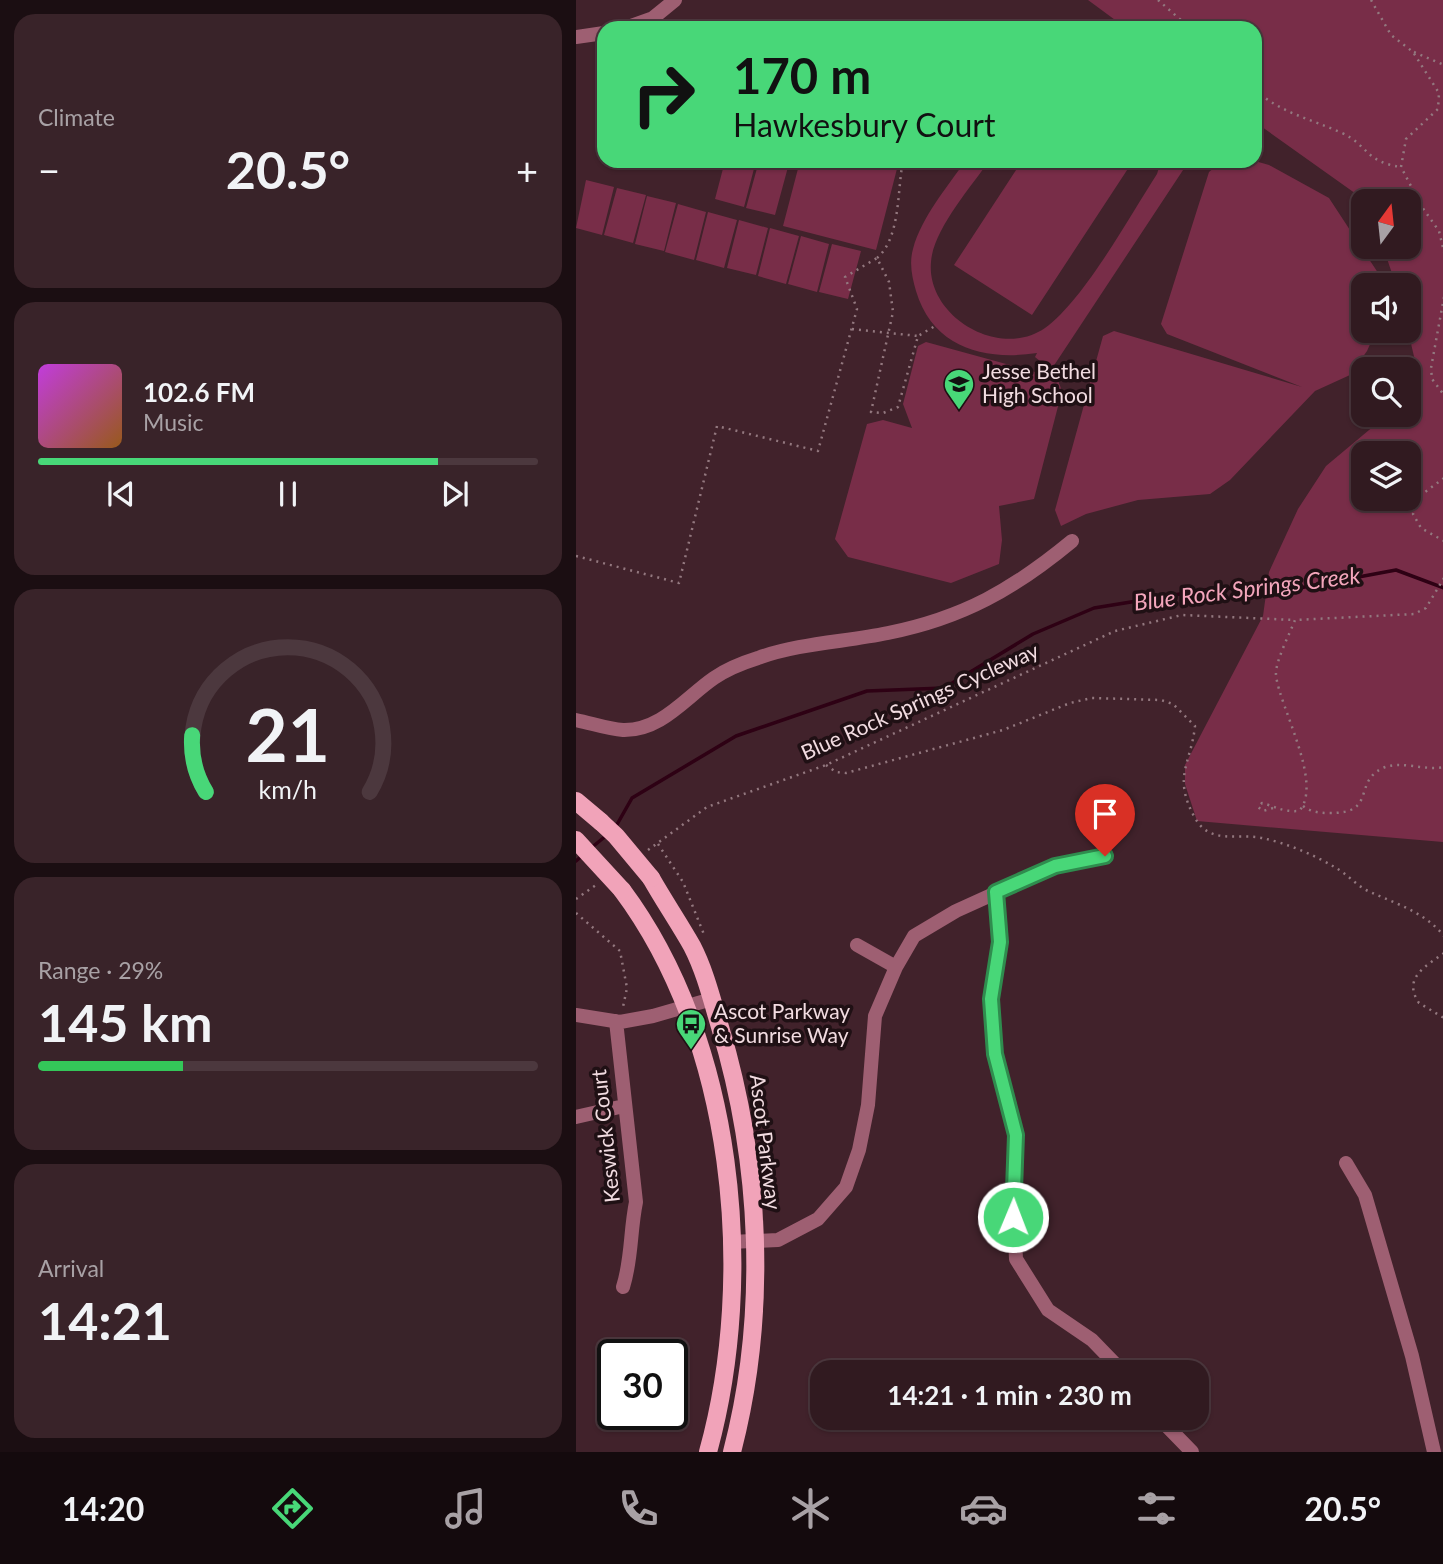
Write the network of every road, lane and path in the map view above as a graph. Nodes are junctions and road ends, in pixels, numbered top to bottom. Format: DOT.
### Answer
graph roads {
  1 [pos="675,0"];
  2 [pos="1158,0"];
  3 [pos="1371,0"];
  4 [pos="645,21"];
  5 [pos="1182,21"];
  6 [pos="597,34"];
  7 [pos="576,37"];
  8 [pos="1413,52"];
  9 [pos="1443,65"];
  10 [pos="1262,95"];
  11 [pos="1401,167"];
  12 [pos="902,168"];
  13 [pos="1443,252"];
  14 [pos="877,258"];
  15 [pos="1443,297"];
  16 [pos="935,326"];
  17 [pos="852,329"];
  18 [pos="888,333"];
  19 [pos="918,336"];
  20 [pos="1443,395"];
  21 [pos="1443,478"];
  22 [pos="1072,541"];
  23 [pos="1443,541"];
  24 [pos="576,556"];
  25 [pos="1443,578"];
  26 [pos="1295,620"];
  27 [pos="576,720"];
  28 [pos="826,765"];
  29 [pos="1443,767"];
  30 [pos="576,801"];
  31 [pos="1303,806"];
  32 [pos="1273,808"];
  33 [pos="576,840"];
  34 [pos="658,844"];
  35 [pos="647,851"];
  36 [pos="1105,856"];
  37 [pos="596,885"];
  38 [pos="996,892"];
  39 [pos="576,899"];
  40 [pos="576,913"];
  41 [pos="1443,936"];
  42 [pos="707,939"];
  43 [pos="857,945"];
  44 [pos="1443,953"];
  45 [pos="896,967"];
  46 [pos="712,999"];
  47 [pos="687,1005"];
  48 [pos="576,1015"];
  49 [pos="1443,1018"];
  50 [pos="618,1022"];
  51 [pos="624,1106"];
  52 [pos="576,1116"];
  53 [pos="1346,1163"];
  54 [pos="730,1242"];
  55 [pos="753,1242"];
  56 [pos="623,1287"];
  57 [pos="1111,1360"];
  58 [pos="1171,1430"];
  59 [pos="1437,1451"];
  60 [pos="708,1452"];
  61 [pos="732,1452"];
  62 [pos="1192,1452"];
  1 -- 4 [label="street"];
  2 -- 5 [label="path"];
  3 -- 8 [label="path"];
  6 -- 7 [label="street"];
  8 -- 9 [label="path"];
  8 -- 11 [label="path"];
  10 -- 11 [label="path"];
  11 -- 13 [label="path"];
  12 -- 14 [label="path"];
  14 -- 17 [label="path"];
  14 -- 18 [label="path"];
  15 -- 20 [label="path"];
  16 -- 19 [label="path"];
  17 -- 18 [label="path"];
  17 -- 24 [label="path"];
  18 -- 19 [label="path"];
  18 -- 19 [label="path"];
  21 -- 23 [label="path"];
  22 -- 27 [label="street"];
  25 -- 26 [label="path, Blue Rock Springs Cycleway"];
  26 -- 28 [label="path, Blue Rock Springs Cycleway"];
  26 -- 31 [label="path"];
  28 -- 34 [label="path, Blue Rock Springs Cycleway"];
  28 -- 41 [label="path"];
  29 -- 31 [label="path"];
  30 -- 46 [label="main road, Ascot Parkway, bridge"];
  31 -- 32 [label="path"];
  33 -- 47 [label="main road, Ascot Parkway, bridge"];
  34 -- 35 [label="path, Blue Rock Springs Cycleway"];
  34 -- 42 [label="path"];
  36 -- 38 [label="street"];
  37 -- 39 [label="path"];
  38 -- 45 [label="street"];
  38 -- 57 [label="street"];
  40 -- 50 [label="path"];
  43 -- 45 [label="street"];
  44 -- 49 [label="path"];
  45 -- 55 [label="street"];
  46 -- 47 [label="street"];
  46 -- 55 [label="main road, Ascot Parkway"];
  47 -- 50 [label="street"];
  47 -- 54 [label="main road, Ascot Parkway"];
  48 -- 50 [label="street"];
  50 -- 51 [label="street, Keswick Court"];
  51 -- 52 [label="street"];
  51 -- 56 [label="street, Keswick Court"];
  53 -- 59 [label="street"];
  54 -- 55 [label="street"];
  54 -- 60 [label="main road, Ascot Parkway"];
  55 -- 61 [label="main road, Ascot Parkway"];
  58 -- 62 [label="street"];
}
